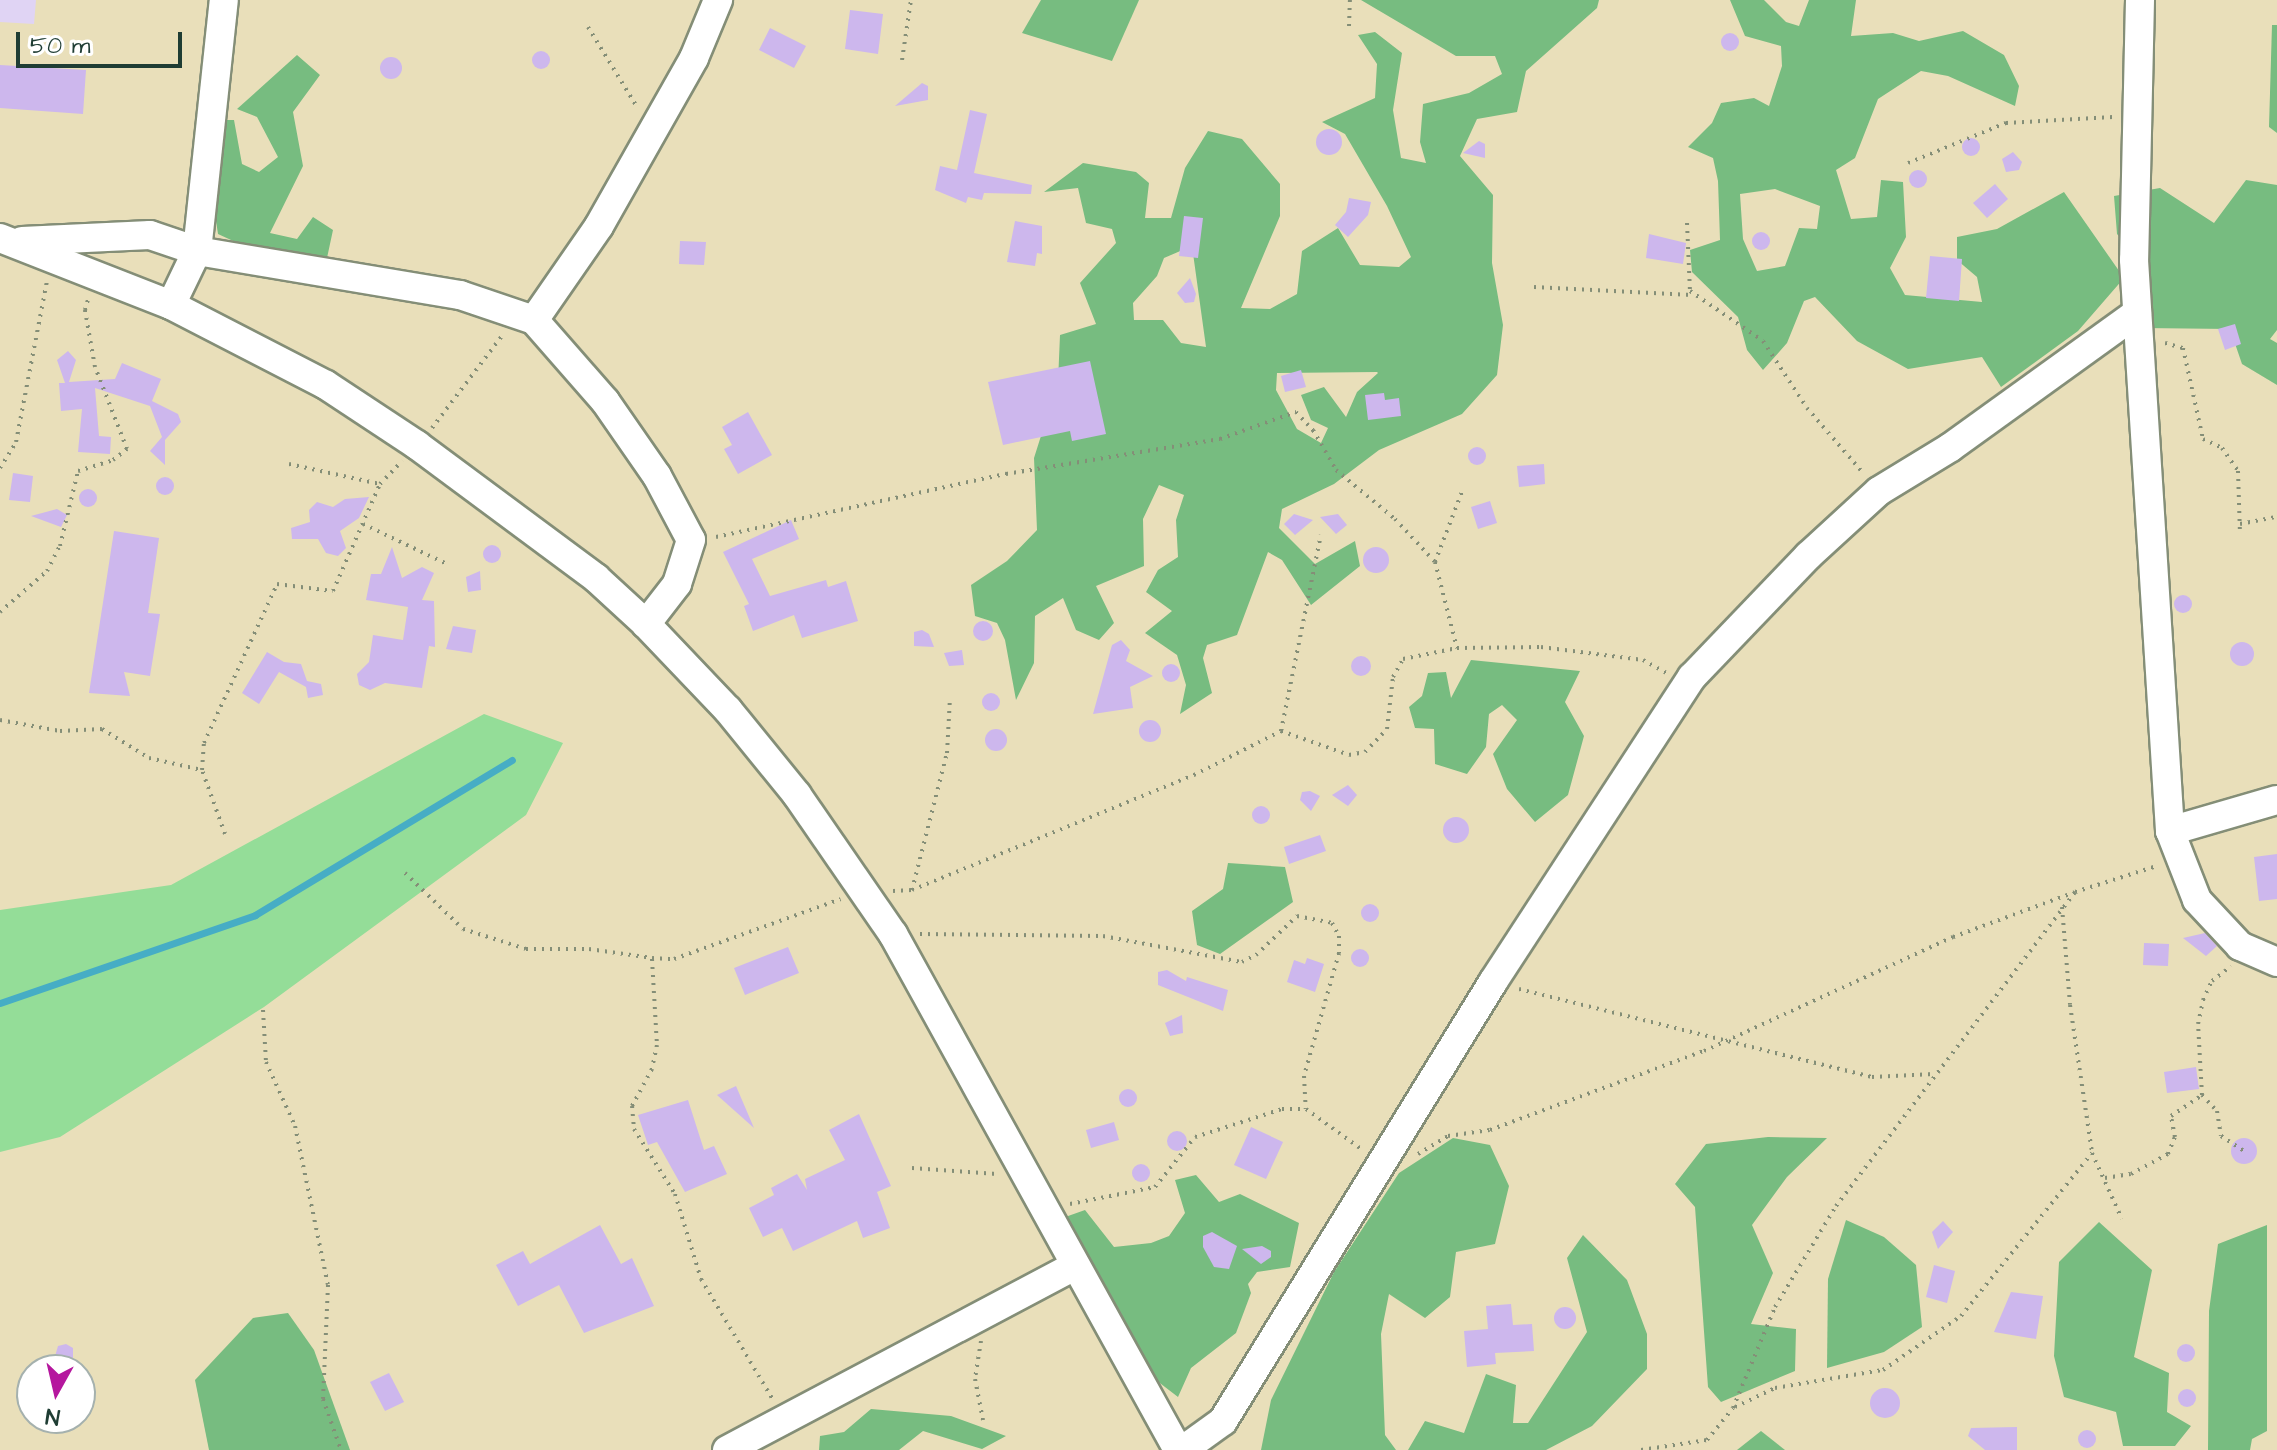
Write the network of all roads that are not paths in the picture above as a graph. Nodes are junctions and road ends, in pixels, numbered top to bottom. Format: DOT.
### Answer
graph roads {
  1 [pos="224,0"];
  2 [pos="718,0"];
  3 [pos="2140,0"];
  4 [pos="6,240"];
  5 [pos="197,251"];
  6 [pos="171,305"];
  7 [pos="526,318"];
  8 [pos="2138,324"];
  9 [pos="646,624"];
  10 [pos="2277,800"];
  11 [pos="2170,831"];
  12 [pos="2277,962"];
  13 [pos="1074,1266"];
  14 [pos="727,1450"];
  15 [pos="1180,1450"];
  1 -- 5 [label="street"];
  2 -- 7 [label="street"];
  3 -- 8 [label="street"];
  4 -- 5 [label="street"];
  4 -- 6 [label="street"];
  5 -- 6 [label="street"];
  5 -- 7 [label="street"];
  6 -- 9 [label="street"];
  7 -- 9 [label="street"];
  8 -- 11 [label="street"];
  8 -- 15 [label="street"];
  9 -- 13 [label="street"];
  10 -- 11 [label="street"];
  11 -- 12 [label="street"];
  13 -- 14 [label="street"];
  13 -- 15 [label="street"];
}
